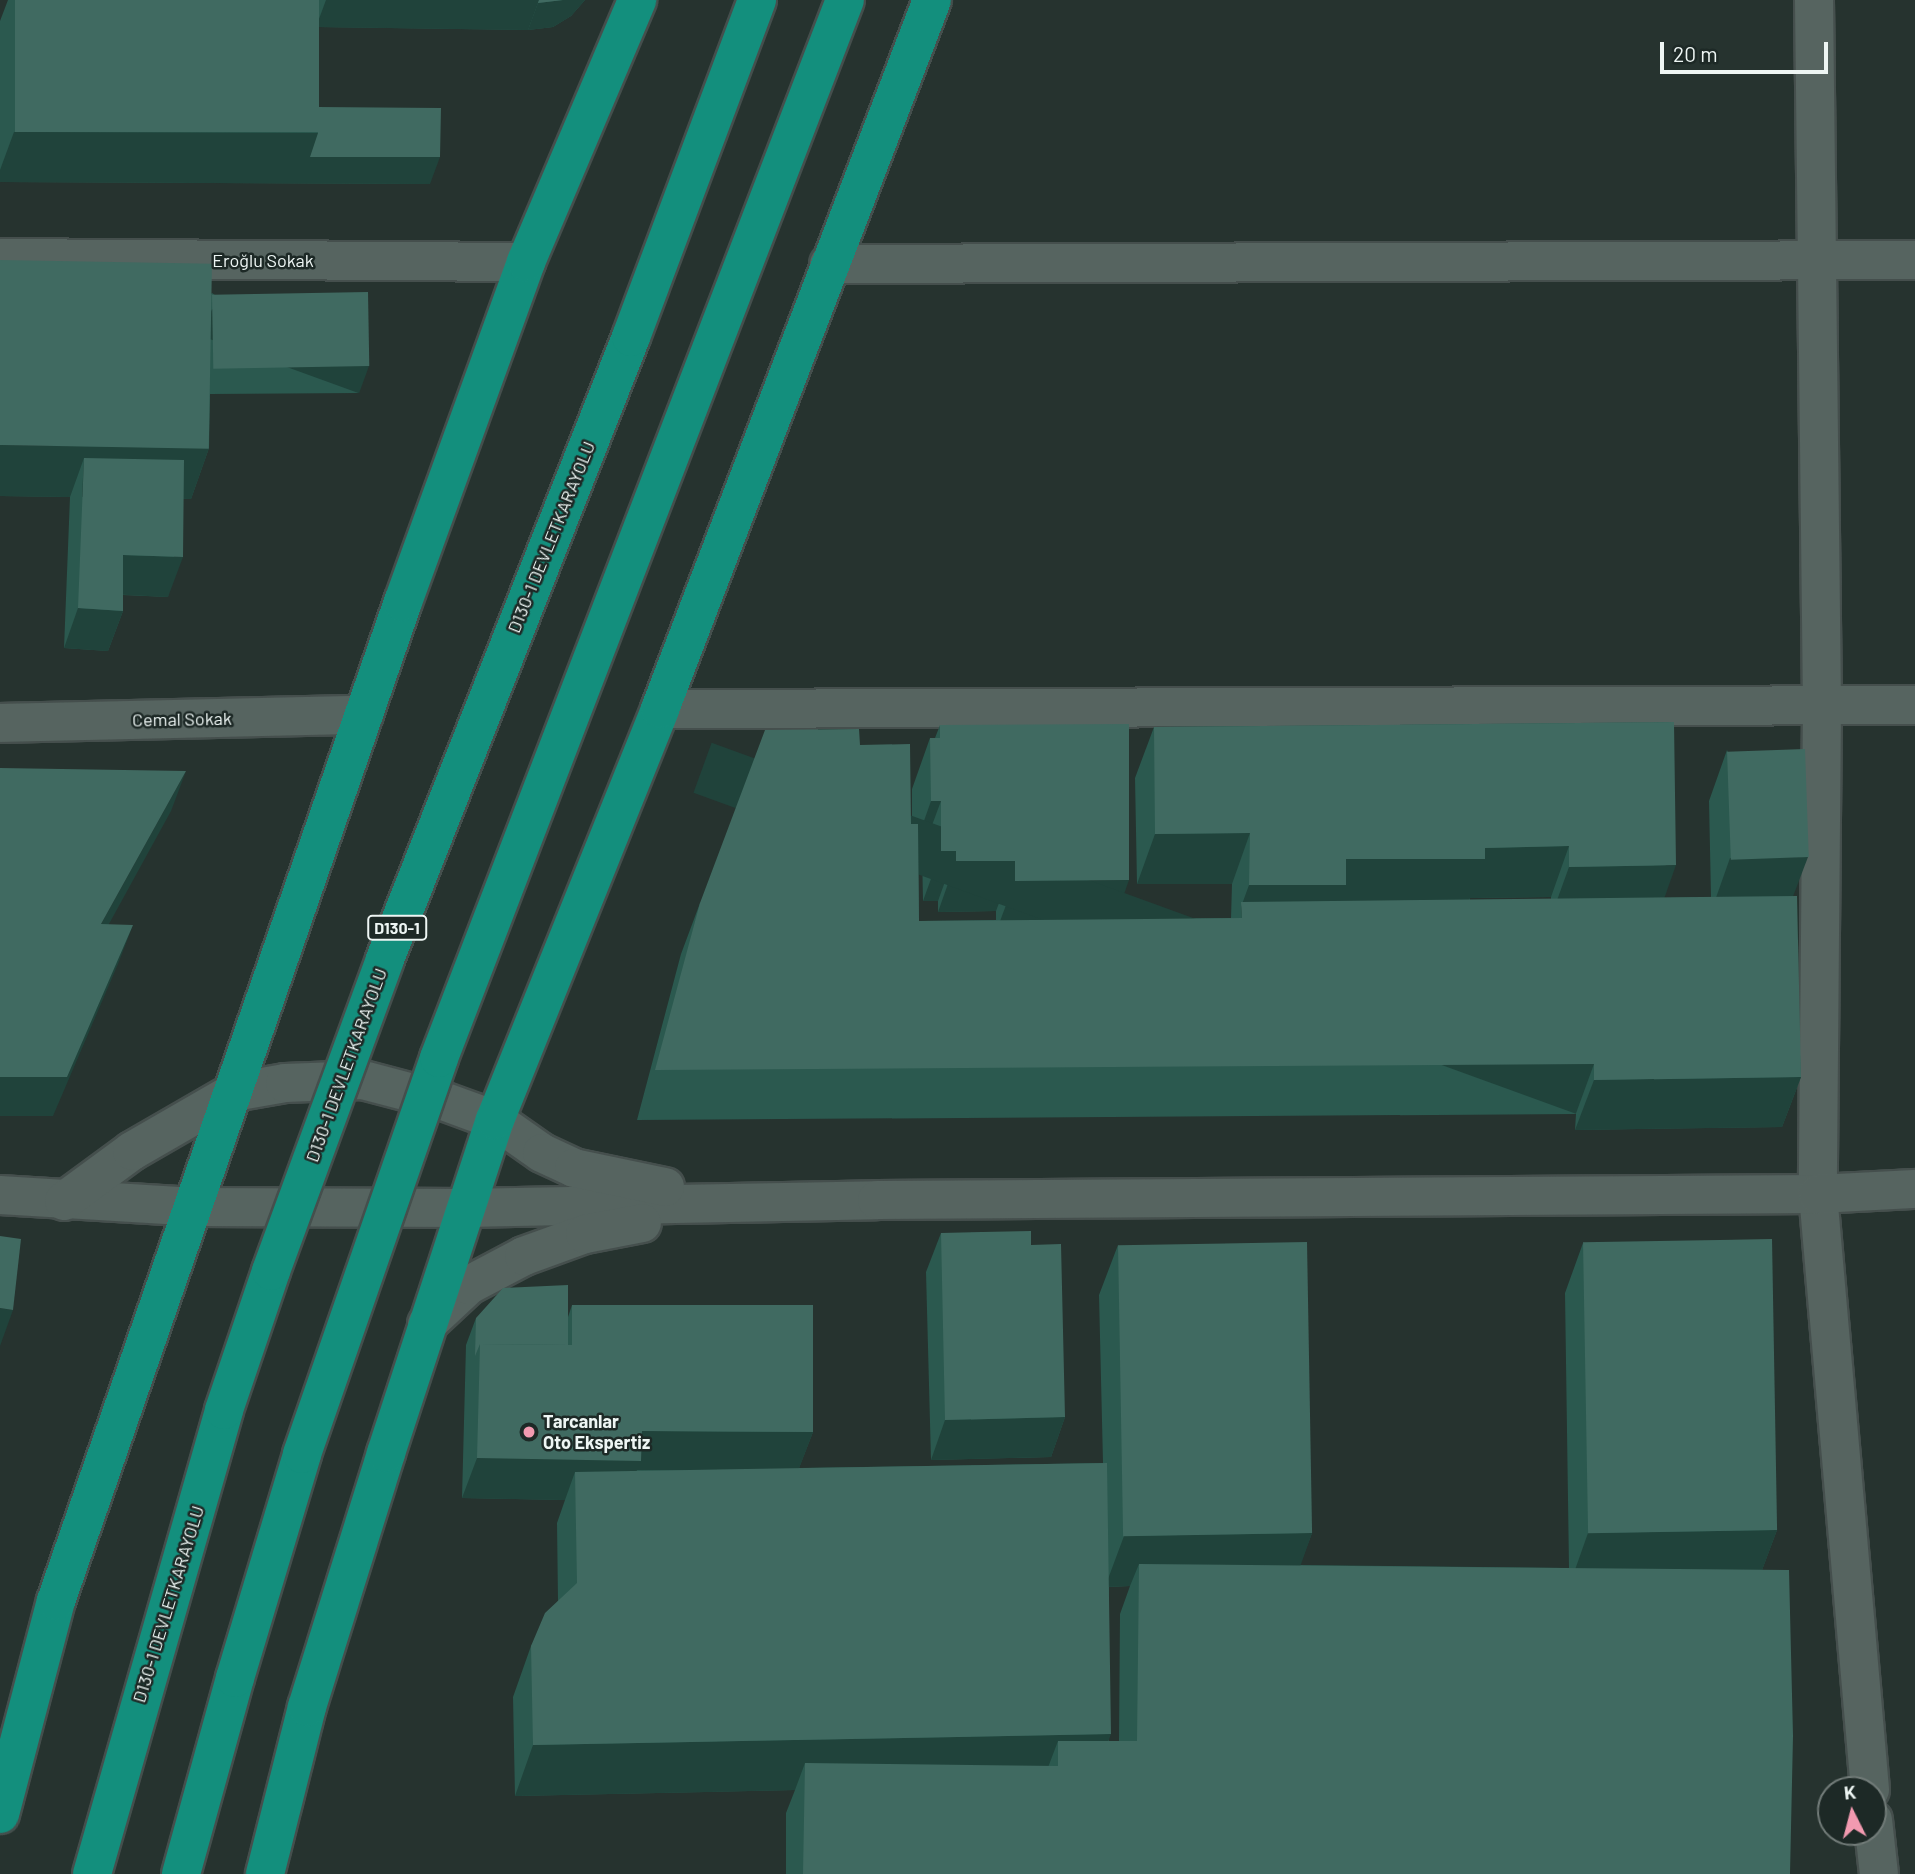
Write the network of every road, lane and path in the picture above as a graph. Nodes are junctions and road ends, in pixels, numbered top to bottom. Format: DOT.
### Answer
graph roads {
  1 [pos="637,0"];
  2 [pos="757,0"];
  3 [pos="845,0"];
  4 [pos="932,0"];
  5 [pos="1814,0"];
  6 [pos="0,258"];
  7 [pos="1817,260"];
  8 [pos="1915,260"];
  9 [pos="526,262"];
  10 [pos="829,264"];
  11 [pos="1915,705"];
  12 [pos="1822,707"];
  13 [pos="660,709"];
  14 [pos="364,715"];
  15 [pos="0,723"];
  16 [pos="234,1092"];
  17 [pos="495,1120"];
  18 [pos="1915,1189"];
  19 [pos="1818,1194"];
  20 [pos="0,1195"];
  21 [pos="64,1201"];
  22 [pos="747,1201"];
  23 [pos="194,1207"];
  24 [pos="468,1208"];
  25 [pos="428,1324"];
  26 [pos="1870,1776"];
  27 [pos="0,1814"];
  28 [pos="1876,1846"];
  29 [pos="92,1874"];
  30 [pos="181,1874"];
  31 [pos="265,1874"];
  32 [pos="1879,1874"];
  1 -- 9 [label="highway"];
  2 -- 29 [label="highway, D130-1 DEVLETKARAYOLU / D130-1, bridge"];
  3 -- 30 [label="highway, bridge"];
  4 -- 10 [label="highway"];
  5 -- 7 [label="street"];
  6 -- 9 [label="street, Eroğlu Sokak"];
  7 -- 8 [label="street"];
  7 -- 10 [label="street"];
  7 -- 12 [label="street"];
  9 -- 14 [label="highway"];
  10 -- 13 [label="highway"];
  11 -- 12 [label="street"];
  12 -- 13 [label="street"];
  12 -- 19 [label="street"];
  13 -- 17 [label="highway"];
  14 -- 15 [label="street, Cemal Sokak"];
  14 -- 16 [label="highway"];
  16 -- 17 [label="street"];
  16 -- 21 [label="street"];
  16 -- 23 [label="highway"];
  17 -- 22 [label="street"];
  17 -- 24 [label="highway"];
  18 -- 19 [label="street"];
  19 -- 22 [label="street"];
  19 -- 26 [label="street"];
  20 -- 21 [label="street"];
  21 -- 23 [label="street"];
  22 -- 24 [label="street"];
  22 -- 25 [label="street"];
  23 -- 24 [label="street"];
  23 -- 27 [label="highway"];
  24 -- 25 [label="highway"];
  25 -- 31 [label="highway"];
  28 -- 32 [label="street"];
}
